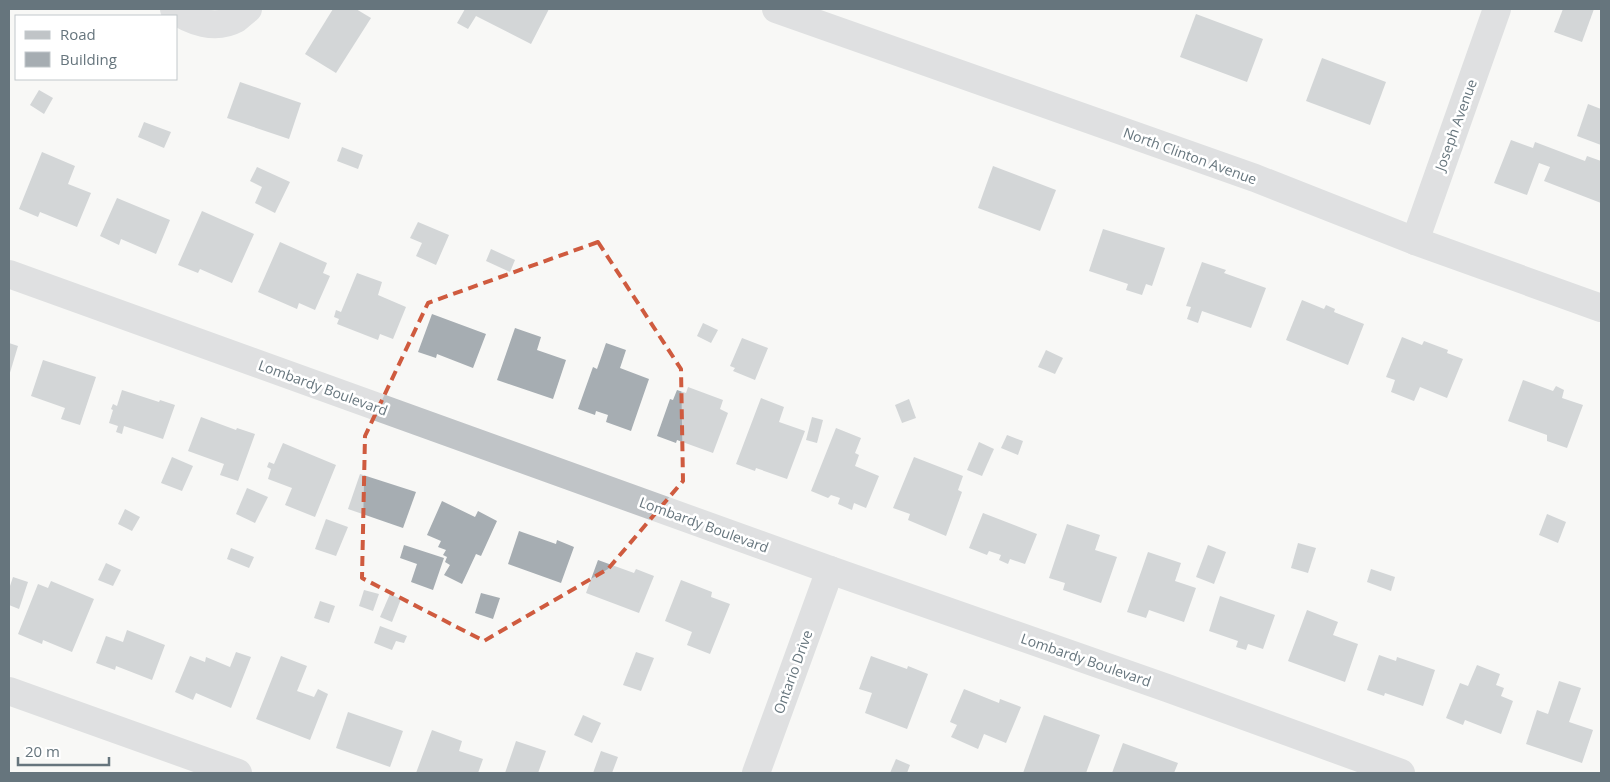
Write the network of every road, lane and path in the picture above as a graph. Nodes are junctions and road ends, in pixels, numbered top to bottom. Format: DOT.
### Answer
graph roads {
  1 [pos="174,9"];
  2 [pos="248,9"];
  3 [pos="776,9"];
  4 [pos="1497,9"];
  5 [pos="821,16"];
  6 [pos="1415,241"];
  7 [pos="9,274"];
  8 [pos="1601,308"];
  9 [pos="830,570"];
  10 [pos="9,691"];
  11 [pos="238,773"];
  12 [pos="756,773"];
  13 [pos="1401,773"];
  1 -- 2 [label="street"];
  3 -- 5 [label="street, North Clinton Avenue"];
  4 -- 6 [label="street, Joseph Avenue"];
  5 -- 6 [label="street, North Clinton Avenue"];
  6 -- 8 [label="street, North Clinton Avenue"];
  7 -- 9 [label="street, Lombardy Boulevard"];
  9 -- 12 [label="street, Ontario Drive"];
  9 -- 13 [label="street, Lombardy Boulevard"];
  10 -- 11 [label="street"];
}
